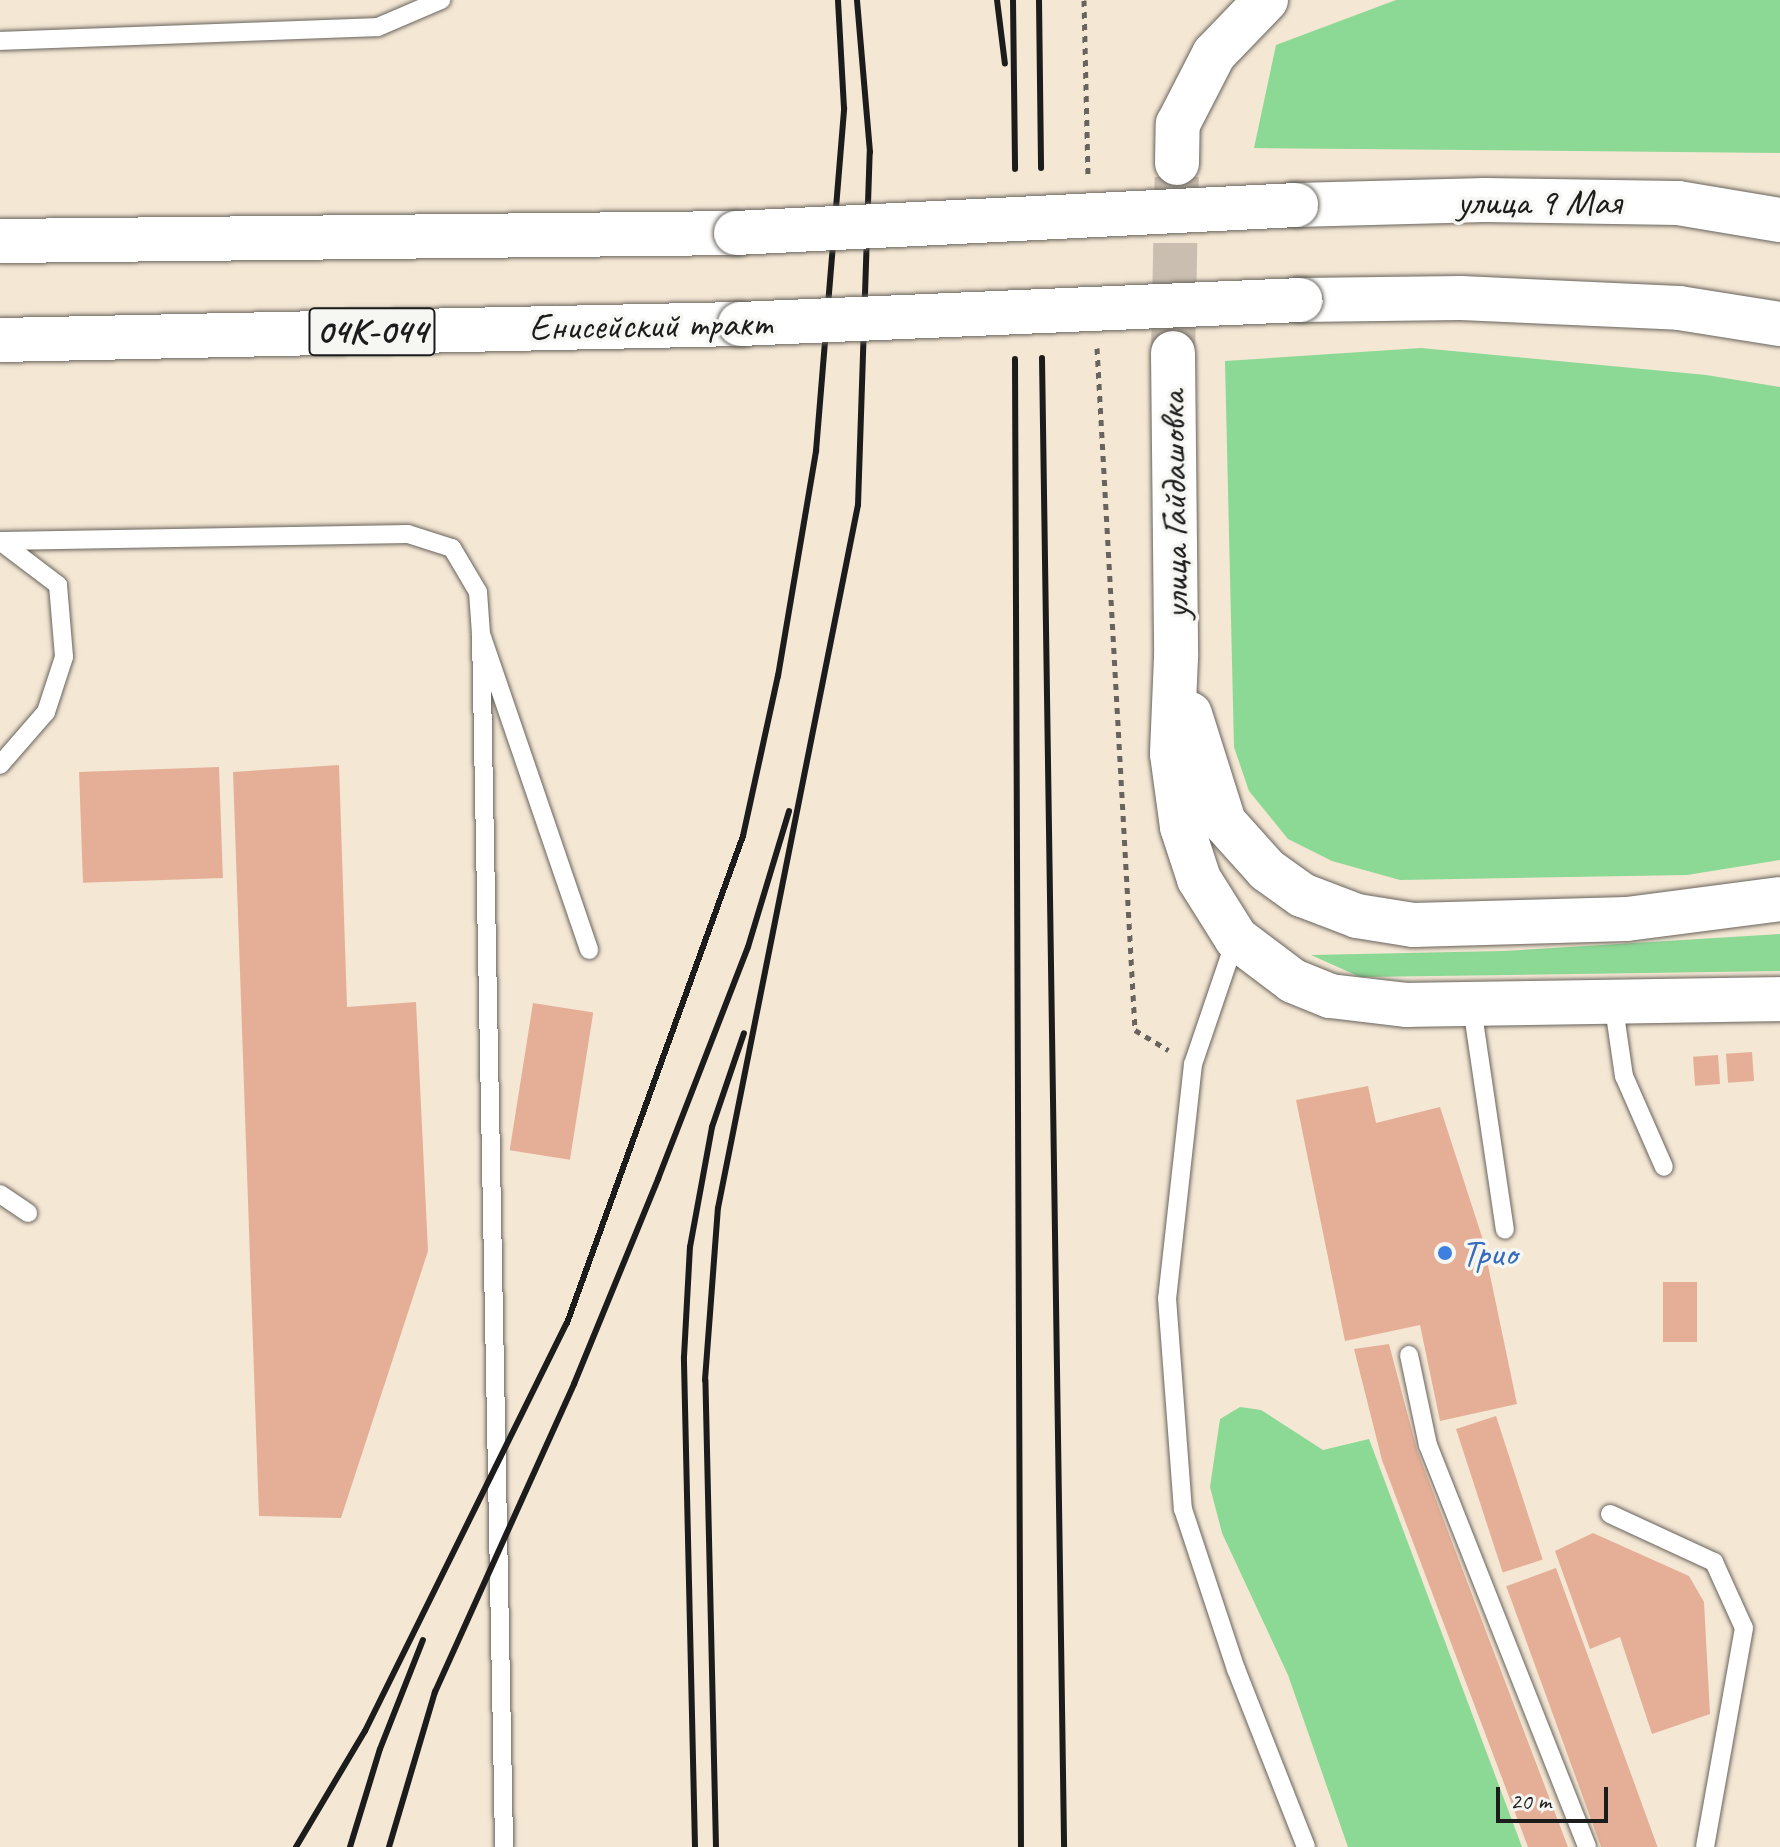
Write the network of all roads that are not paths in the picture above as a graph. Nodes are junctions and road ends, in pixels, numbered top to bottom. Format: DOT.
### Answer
graph roads {
  1 [pos="441,0"];
  2 [pos="1266,0"];
  3 [pos="0,41"];
  4 [pos="1177,163"];
  5 [pos="1780,197"];
  6 [pos="1678,203"];
  7 [pos="1780,220"];
  8 [pos="0,241"];
  9 [pos="1780,324"];
  10 [pos="0,340"];
  11 [pos="1173,353"];
  12 [pos="1,541"];
  13 [pos="481,634"];
  14 [pos="1176,657"];
  15 [pos="0,765"];
  16 [pos="1780,899"];
  17 [pos="1236,938"];
  18 [pos="589,950"];
  19 [pos="1780,999"];
  20 [pos="1613,1001"];
  21 [pos="1472,1007"];
  22 [pos="1664,1167"];
  23 [pos="0,1194"];
  24 [pos="28,1213"];
  25 [pos="1505,1230"];
  26 [pos="1409,1355"];
  27 [pos="1610,1514"];
  28 [pos="504,1847"];
  29 [pos="1306,1847"];
  30 [pos="1587,1847"];
  31 [pos="1705,1847"];
  1 -- 3 [label="lane"];
  2 -- 4 [label="main road"];
  5 -- 6 [label="main road"];
  6 -- 7 [label="main road, улица 9 Мая"];
  6 -- 8 [label="main road, улица 9 Мая, bridge"];
  9 -- 10 [label="main road, Енисейский тракт / 04К-044, bridge"];
  11 -- 14 [label="main road, улица Гайдашовка"];
  12 -- 13 [label="lane"];
  12 -- 15 [label="lane"];
  13 -- 18 [label="lane"];
  13 -- 28 [label="lane"];
  14 -- 16 [label="main road"];
  14 -- 17 [label="main road"];
  17 -- 21 [label="main road"];
  17 -- 29 [label="lane"];
  19 -- 20 [label="main road"];
  20 -- 21 [label="main road"];
  20 -- 22 [label="lane"];
  21 -- 25 [label="lane"];
  23 -- 24 [label="lane"];
  26 -- 30 [label="lane"];
  27 -- 31 [label="lane"];
}
